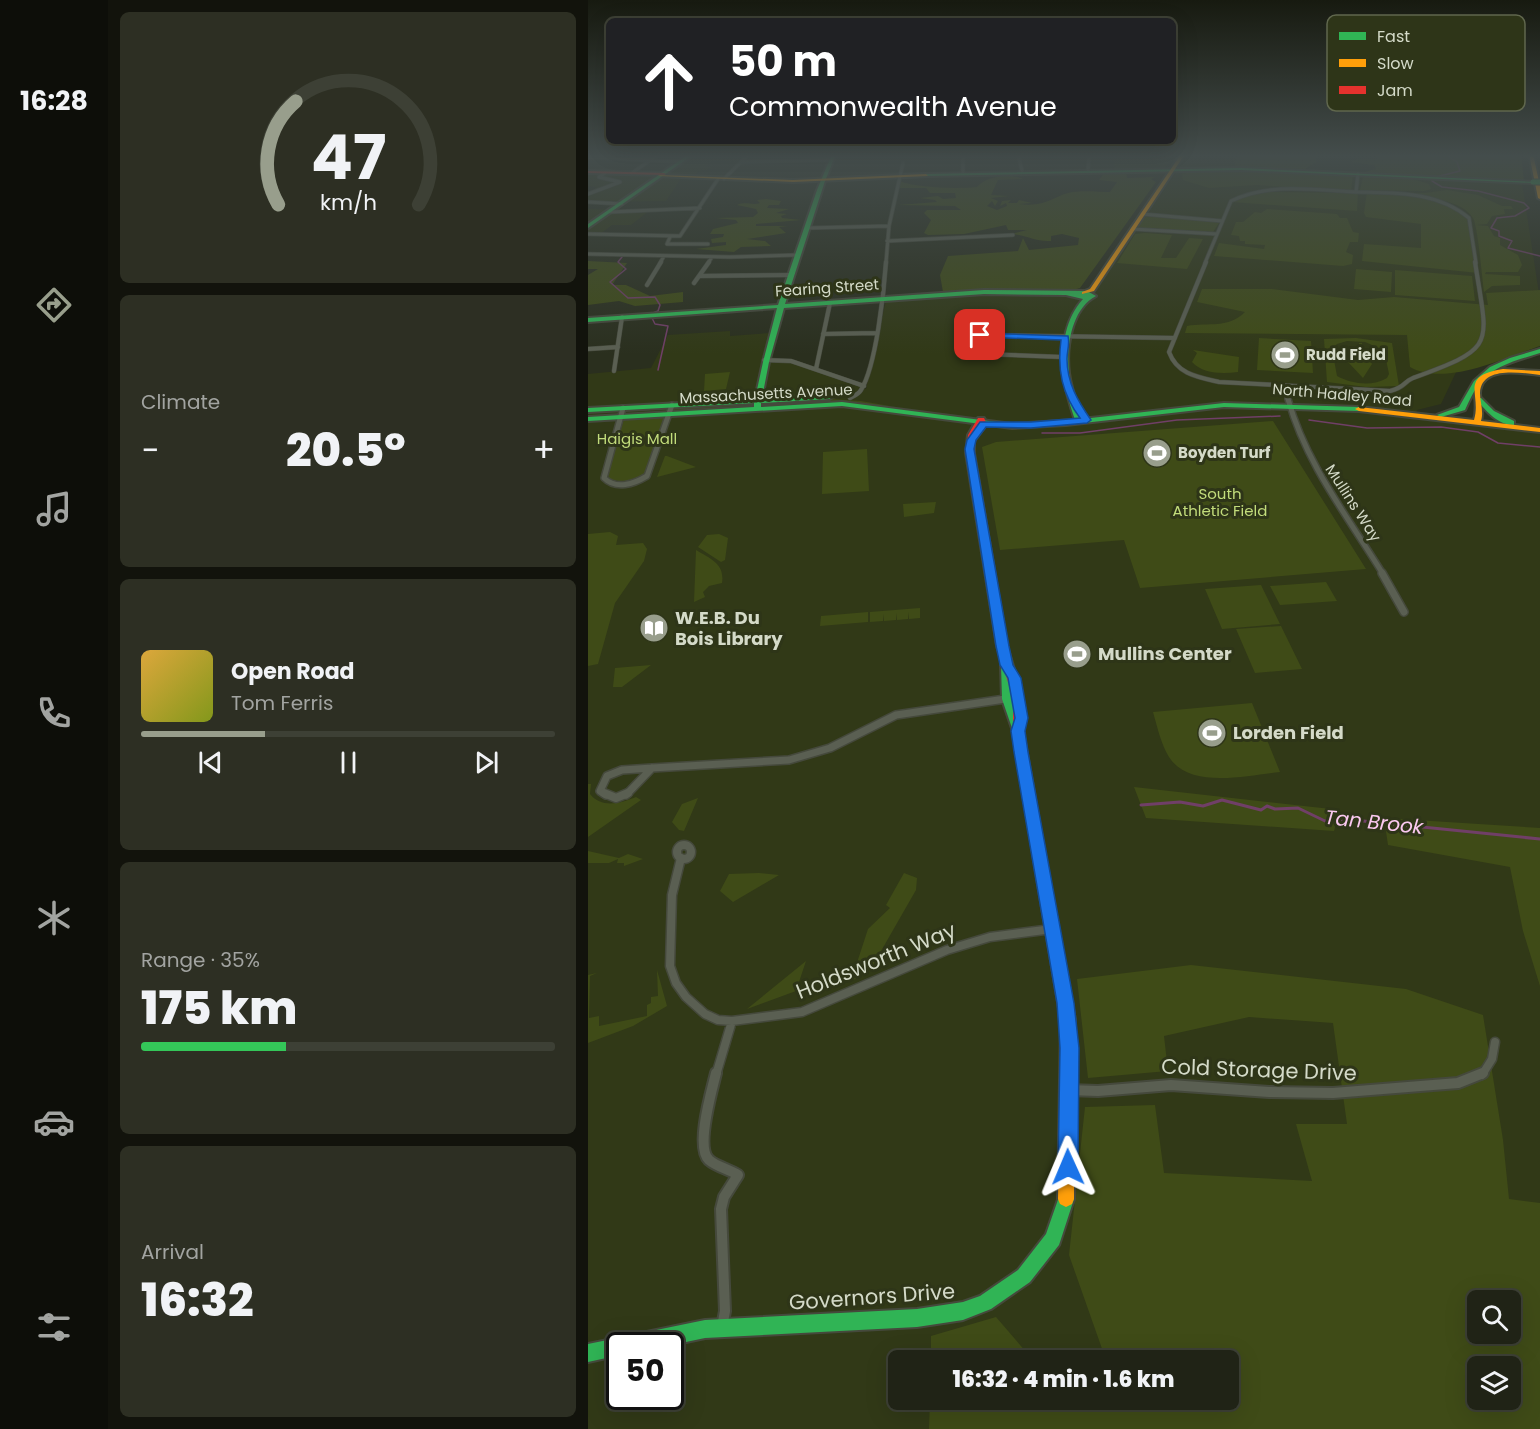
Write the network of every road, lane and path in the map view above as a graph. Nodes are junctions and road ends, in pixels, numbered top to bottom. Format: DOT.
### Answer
graph roads {
  1 [pos="691,221"];
  2 [pos="809,221"];
  3 [pos="890,221"];
  4 [pos="1138,221"];
  5 [pos="1218,221"];
  6 [pos="1222,221"];
  7 [pos="1469,221"];
  8 [pos="889,226"];
  9 [pos="807,228"];
  10 [pos="1132,229"];
  11 [pos="588,234"];
  12 [pos="1217,234"];
  13 [pos="1013,235"];
  14 [pos="670,237"];
  15 [pos="887,241"];
  16 [pos="708,244"];
  17 [pos="588,254"];
  18 [pos="797,255"];
  19 [pos="663,256"];
  20 [pos="712,257"];
  21 [pos="791,275"];
  22 [pos="699,276"];
  23 [pos="694,283"];
  24 [pos="647,285"];
  25 [pos="1085,296"];
  26 [pos="883,299"];
  27 [pos="830,303"];
  28 [pos="781,306"];
  29 [pos="622,317"];
  30 [pos="588,320"];
  31 [pos="876,333"];
  32 [pos="824,334"];
  33 [pos="1065,338"];
  34 [pos="1175,338"];
  35 [pos="618,347"];
  36 [pos="588,349"];
  37 [pos="1540,351"];
  38 [pos="1062,357"];
  39 [pos="764,360"];
  40 [pos="816,369"];
  41 [pos="614,371"];
  42 [pos="1540,373"];
  43 [pos="864,386"];
  44 [pos="1284,386"];
  45 [pos="1474,395"];
  46 [pos="857,397"];
  47 [pos="761,404"];
  48 [pos="1288,405"];
  49 [pos="671,409"];
  50 [pos="588,411"];
  51 [pos="622,412"];
  52 [pos="1142,412"];
  53 [pos="1417,416"];
  54 [pos="1082,418"];
  55 [pos="588,419"];
  56 [pos="980,423"];
  57 [pos="1476,423"];
  58 [pos="1537,429"];
  59 [pos="1404,612"];
  60 [pos="1013,698"];
  61 [pos="652,768"];
  62 [pos="681,858"];
  63 [pos="1052,929"];
  64 [pos="732,1021"];
  65 [pos="1495,1042"];
  66 [pos="1068,1090"];
  67 [pos="722,1327"];
  68 [pos="588,1353"];
  1 -- 14 [label="street"];
  2 -- 9 [label="main road"];
  3 -- 8 [label="street"];
  4 -- 10 [label="main road"];
  5 -- 6 [label="street"];
  6 -- 12 [label="street"];
  7 -- 44 [label="street"];
  8 -- 9 [label="street"];
  8 -- 15 [label="street"];
  9 -- 18 [label="main road"];
  10 -- 12 [label="street"];
  10 -- 25 [label="main road"];
  11 -- 14 [label="street"];
  12 -- 34 [label="street"];
  13 -- 15 [label="street"];
  14 -- 16 [label="street"];
  15 -- 26 [label="street"];
  17 -- 19 [label="street"];
  18 -- 20 [label="street"];
  18 -- 21 [label="main road"];
  19 -- 20 [label="street"];
  19 -- 24 [label="street"];
  20 -- 22 [label="street"];
  21 -- 22 [label="street"];
  21 -- 28 [label="main road"];
  22 -- 23 [label="street"];
  25 -- 26 [label="main road, Fearing Street"];
  25 -- 33 [label="main road"];
  26 -- 27 [label="main road, Fearing Street"];
  26 -- 31 [label="street"];
  27 -- 28 [label="main road, Fearing Street"];
  27 -- 32 [label="street"];
  28 -- 29 [label="main road, Fearing Street"];
  28 -- 39 [label="main road"];
  29 -- 30 [label="main road, Fearing Street"];
  29 -- 35 [label="street"];
  31 -- 32 [label="street"];
  31 -- 43 [label="street"];
  32 -- 40 [label="street"];
  33 -- 34 [label="street"];
  33 -- 38 [label="main road"];
  33 -- 38 [label="street"];
  34 -- 44 [label="street"];
  35 -- 36 [label="street"];
  35 -- 41 [label="street"];
  37 -- 45 [label="main road"];
  38 -- 54 [label="main road"];
  39 -- 40 [label="street"];
  39 -- 47 [label="main road"];
  40 -- 43 [label="street"];
  42 -- 45 [label="main road"];
  43 -- 46 [label="street"];
  44 -- 48 [label="street, Mullins Way"];
  45 -- 53 [label="main road"];
  45 -- 57 [label="main road"];
  45 -- 58 [label="main road"];
  46 -- 47 [label="main road, Massachusetts Avenue"];
  46 -- 56 [label="main road, Massachusetts Avenue"];
  47 -- 49 [label="main road, Massachusetts Avenue"];
  47 -- 56 [label="main road, Massachusetts Avenue"];
  48 -- 52 [label="main road, North Hadley Road"];
  48 -- 53 [label="main road, North Hadley Road"];
  48 -- 59 [label="street, Mullins Way"];
  49 -- 51 [label="main road, Massachusetts Avenue"];
  49 -- 51 [label="street"];
  50 -- 51 [label="main road, Massachusetts Avenue"];
  51 -- 55 [label="main road, Massachusetts Avenue"];
  52 -- 54 [label="main road, Massachusetts Avenue"];
  53 -- 57 [label="main road, North Hadley Road"];
  54 -- 56 [label="main road, Massachusetts Avenue"];
  56 -- 60 [label="main road"];
  57 -- 58 [label="main road, North Hadley Road"];
  60 -- 61 [label="street"];
  60 -- 63 [label="main road, Governors Drive"];
  61 -- 61 [label="street"];
  62 -- 64 [label="street, Holdsworth Way"];
  63 -- 64 [label="street, Holdsworth Way"];
  63 -- 66 [label="main road, Governors Drive"];
  64 -- 67 [label="street"];
  65 -- 66 [label="street, Cold Storage Drive"];
  66 -- 67 [label="main road, Governors Drive"];
  67 -- 68 [label="main road, Governors Drive"];
}
